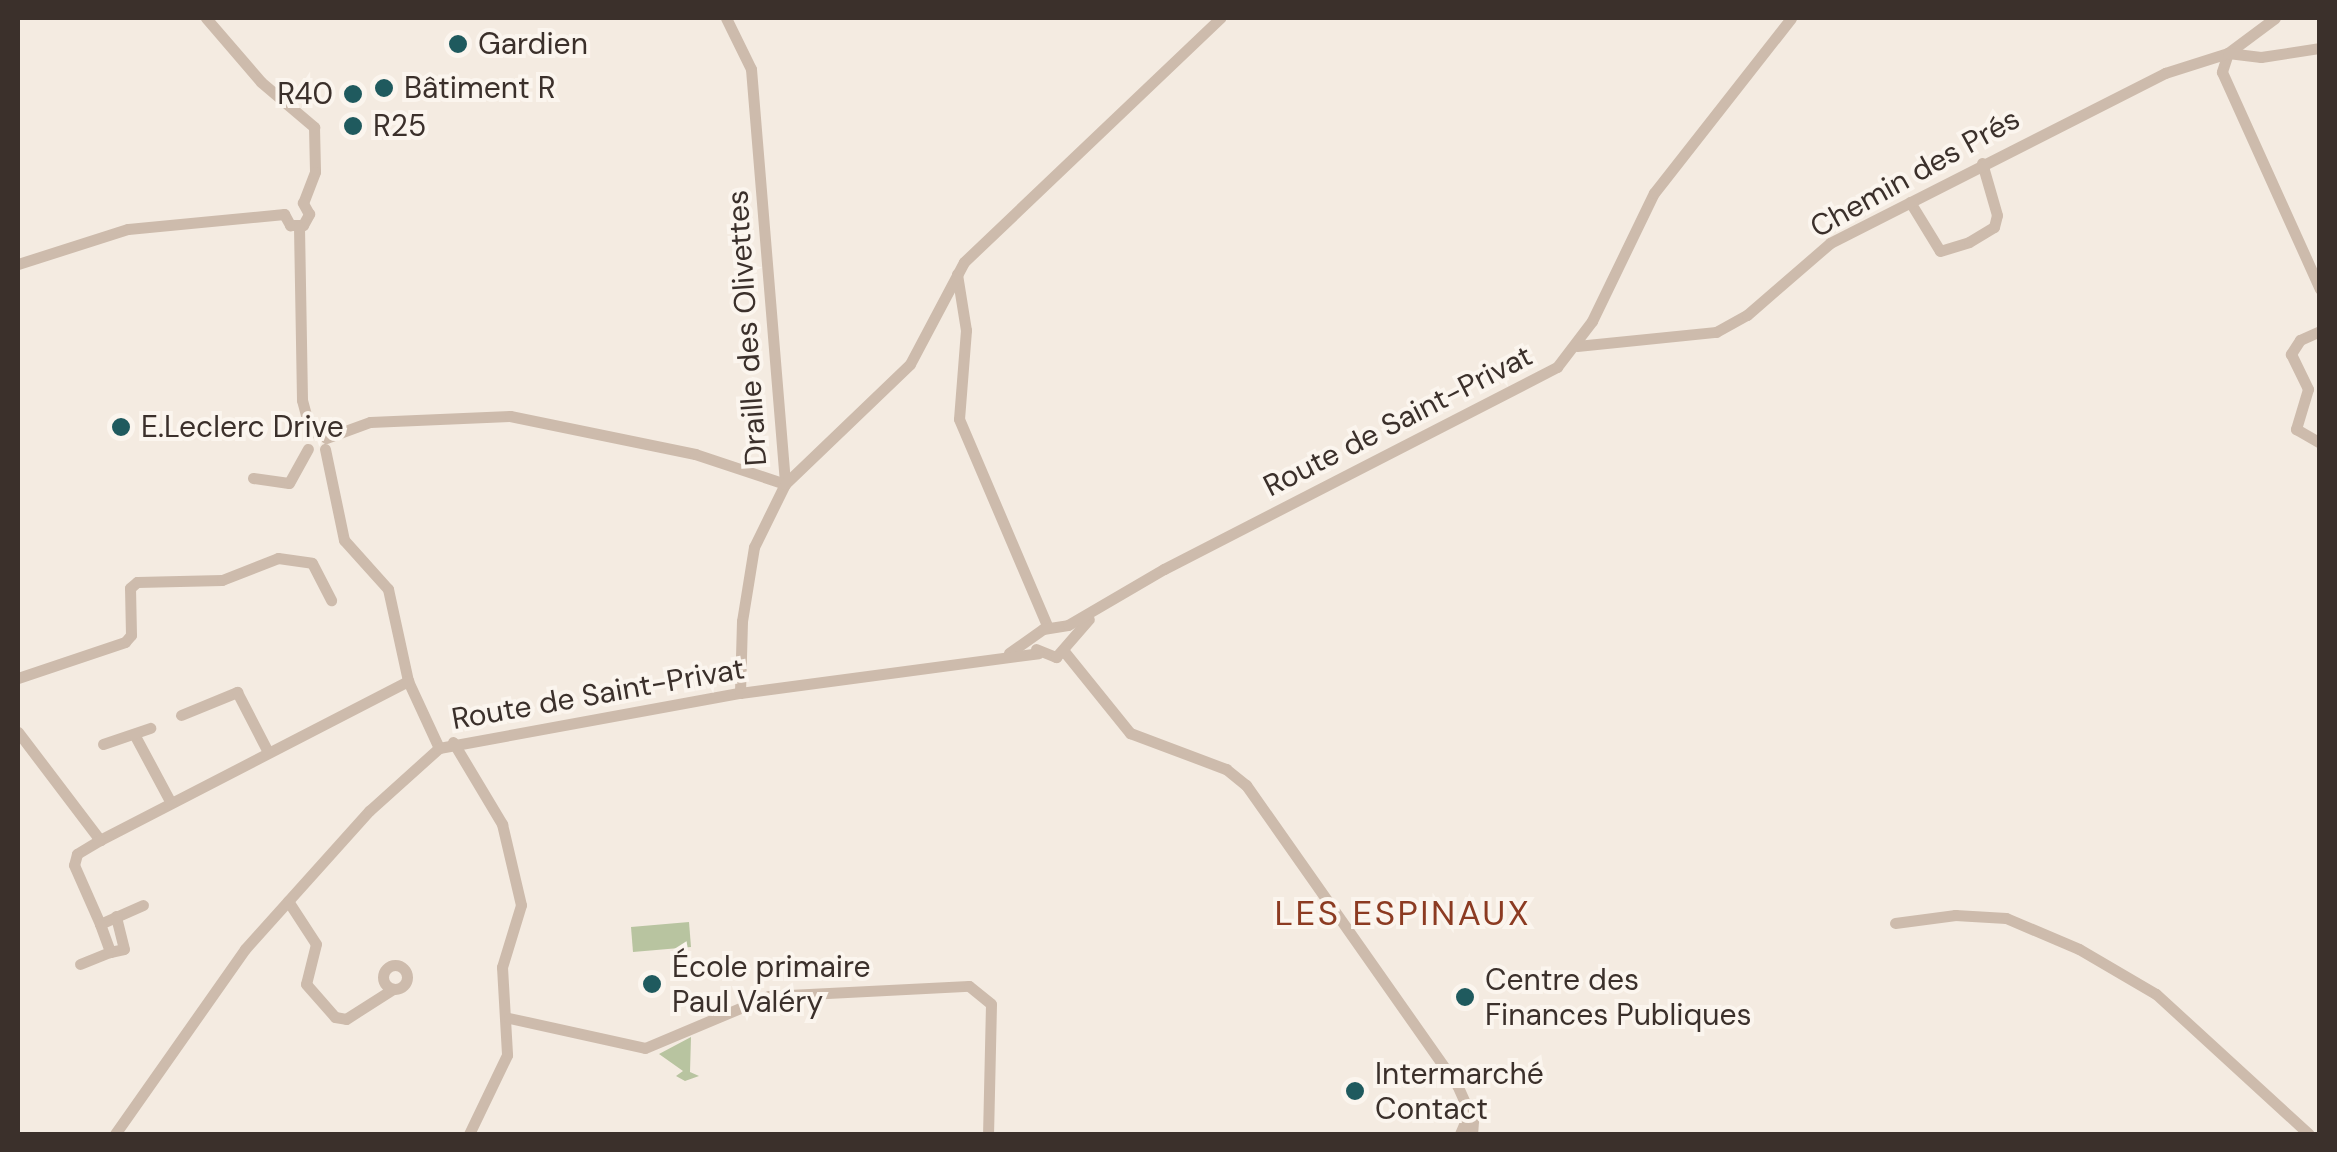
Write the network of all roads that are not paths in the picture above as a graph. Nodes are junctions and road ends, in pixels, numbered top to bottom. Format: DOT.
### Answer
graph roads {
  1 [pos="206,18"];
  2 [pos="726,18"];
  3 [pos="1220,18"];
  4 [pos="1791,18"];
  5 [pos="2275,18"];
  6 [pos="2320,48"];
  7 [pos="2228,53"];
  8 [pos="1982,163"];
  9 [pos="1910,202"];
  10 [pos="303,204"];
  11 [pos="284,214"];
  12 [pos="298,227"];
  13 [pos="18,264"];
  14 [pos="957,274"];
  15 [pos="2320,290"];
  16 [pos="2320,331"];
  17 [pos="1577,346"];
  18 [pos="311,434"];
  19 [pos="2320,443"];
  20 [pos="326,444"];
  21 [pos="308,449"];
  22 [pos="253,478"];
  23 [pos="784,484"];
  24 [pos="331,600"];
  25 [pos="1050,641"];
  26 [pos="18,678"];
  27 [pos="408,681"];
  28 [pos="740,693"];
  29 [pos="181,715"];
  30 [pos="150,728"];
  31 [pos="18,732"];
  32 [pos="134,734"];
  33 [pos="453,742"];
  34 [pos="103,744"];
  35 [pos="439,748"];
  36 [pos="268,750"];
  37 [pos="171,803"];
  38 [pos="100,840"];
  39 [pos="288,901"];
  40 [pos="143,905"];
  41 [pos="116,916"];
  42 [pos="1895,923"];
  43 [pos="100,924"];
  44 [pos="110,952"];
  45 [pos="80,964"];
  46 [pos="394,989"];
  47 [pos="509,1018"];
  48 [pos="1470,1110"];
  49 [pos="121,1134"];
  50 [pos="469,1134"];
  51 [pos="991,1134"];
  52 [pos="1460,1134"];
  53 [pos="1472,1134"];
  54 [pos="2309,1134"];
  1 -- 10 [label="street"];
  2 -- 23 [label="street, Draille des Olivettes"];
  3 -- 14 [label="street"];
  4 -- 17 [label="street, Route de Saint-Privat"];
  5 -- 7 [label="street"];
  6 -- 7 [label="street"];
  7 -- 8 [label="street, Chemin des Prés"];
  7 -- 15 [label="street"];
  8 -- 9 [label="street, Chemin des Prés"];
  8 -- 9 [label="street"];
  9 -- 17 [label="street, Chemin des Prés"];
  10 -- 11 [label="street"];
  10 -- 12 [label="street"];
  11 -- 12 [label="street"];
  11 -- 13 [label="street"];
  12 -- 18 [label="street"];
  14 -- 23 [label="street"];
  14 -- 25 [label="street"];
  16 -- 19 [label="street"];
  17 -- 25 [label="street, Route de Saint-Privat"];
  18 -- 20 [label="street"];
  18 -- 21 [label="street"];
  20 -- 21 [label="street"];
  20 -- 23 [label="street"];
  20 -- 27 [label="street"];
  21 -- 22 [label="street"];
  23 -- 28 [label="street, Draille des Olivettes"];
  24 -- 26 [label="street"];
  25 -- 28 [label="street, Route de Saint-Privat"];
  25 -- 48 [label="street"];
  27 -- 35 [label="street"];
  27 -- 36 [label="street"];
  28 -- 33 [label="street, Route de Saint-Privat"];
  29 -- 36 [label="street"];
  30 -- 32 [label="street"];
  31 -- 38 [label="street"];
  32 -- 34 [label="street"];
  32 -- 37 [label="street"];
  33 -- 35 [label="street, Route de Saint-Privat"];
  33 -- 47 [label="street"];
  35 -- 39 [label="street, Route de Saint-Privat"];
  36 -- 37 [label="street"];
  37 -- 38 [label="street"];
  38 -- 43 [label="street"];
  39 -- 46 [label="street"];
  39 -- 49 [label="street, Route de Saint-Privat"];
  40 -- 41 [label="street"];
  41 -- 43 [label="street"];
  41 -- 44 [label="street"];
  42 -- 54 [label="street"];
  43 -- 44 [label="street"];
  44 -- 45 [label="street"];
  47 -- 50 [label="street"];
  47 -- 51 [label="street"];
  48 -- 52 [label="street"];
  48 -- 53 [label="street"];
}
